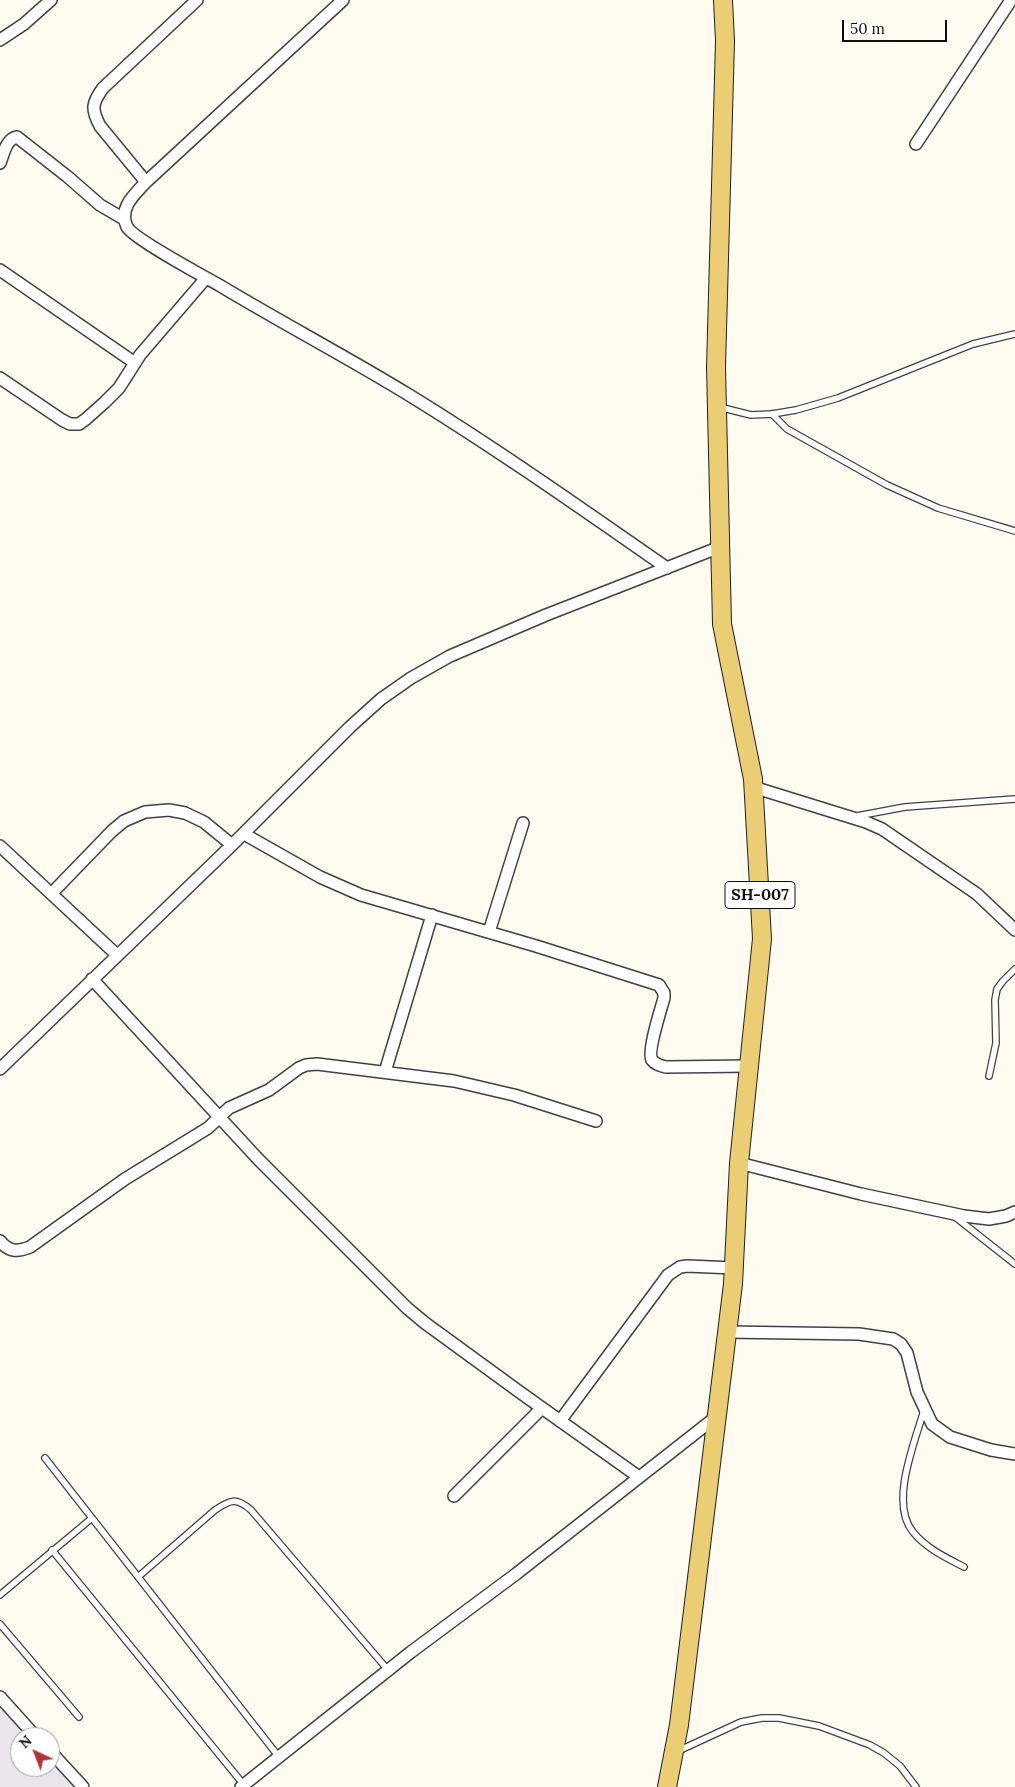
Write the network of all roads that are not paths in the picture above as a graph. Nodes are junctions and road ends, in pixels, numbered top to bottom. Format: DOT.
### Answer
graph roads {
  1 [pos="51,0"];
  2 [pos="197,0"];
  3 [pos="343,0"];
  4 [pos="723,0"];
  5 [pos="1012,0"];
  6 [pos="0,40"];
  7 [pos="916,144"];
  8 [pos="0,163"];
  9 [pos="146,182"];
  10 [pos="124,219"];
  11 [pos="0,270"];
  12 [pos="206,278"];
  13 [pos="1015,334"];
  14 [pos="135,363"];
  15 [pos="0,378"];
  16 [pos="716,406"];
  17 [pos="772,414"];
  18 [pos="1015,531"];
  19 [pos="720,547"];
  20 [pos="666,568"];
  21 [pos="753,787"];
  22 [pos="1015,800"];
  23 [pos="852,817"];
  24 [pos="523,822"];
  25 [pos="244,834"];
  26 [pos="0,846"];
  27 [pos="232,846"];
  28 [pos="52,893"];
  29 [pos="432,915"];
  30 [pos="1015,930"];
  31 [pos="490,932"];
  32 [pos="117,956"];
  33 [pos="1015,969"];
  34 [pos="92,979"];
  35 [pos="749,1066"];
  36 [pos="0,1069"];
  37 [pos="385,1072"];
  38 [pos="988,1076"];
  39 [pos="219,1118"];
  40 [pos="596,1121"];
  41 [pos="739,1162"];
  42 [pos="1015,1212"];
  43 [pos="950,1213"];
  44 [pos="0,1241"];
  45 [pos="1015,1264"];
  46 [pos="734,1268"];
  47 [pos="727,1332"];
  48 [pos="542,1408"];
  49 [pos="924,1410"];
  50 [pos="716,1417"];
  51 [pos="560,1421"];
  52 [pos="1015,1454"];
  53 [pos="45,1458"];
  54 [pos="639,1477"];
  55 [pos="454,1496"];
  56 [pos="92,1518"];
  57 [pos="52,1550"];
  58 [pos="964,1567"];
  59 [pos="138,1577"];
  60 [pos="0,1595"];
  61 [pos="0,1624"];
  62 [pos="388,1670"];
  63 [pos="0,1697"];
  64 [pos="79,1717"];
  65 [pos="27,1727"];
  66 [pos="674,1753"];
  67 [pos="279,1757"];
  68 [pos="60,1763"];
  69 [pos="243,1786"];
  70 [pos="83,1787"];
  71 [pos="667,1787"];
  72 [pos="916,1787"];
  1 -- 6 [label="street"];
  2 -- 9 [label="street"];
  3 -- 9 [label="street"];
  4 -- 16 [label="main road, SH-007"];
  5 -- 7 [label="street"];
  8 -- 10 [label="street"];
  9 -- 10 [label="street"];
  10 -- 12 [label="street"];
  11 -- 14 [label="street"];
  12 -- 14 [label="street"];
  12 -- 20 [label="street"];
  13 -- 17 [label="lane"];
  14 -- 15 [label="street"];
  16 -- 17 [label="lane"];
  16 -- 19 [label="main road, SH-007"];
  17 -- 18 [label="lane"];
  19 -- 20 [label="street"];
  19 -- 21 [label="main road, SH-007"];
  20 -- 25 [label="street"];
  21 -- 23 [label="street"];
  21 -- 35 [label="main road, SH-007"];
  22 -- 23 [label="lane"];
  23 -- 30 [label="street"];
  24 -- 31 [label="street"];
  25 -- 27 [label="street"];
  25 -- 29 [label="street"];
  26 -- 28 [label="street"];
  27 -- 28 [label="street"];
  27 -- 32 [label="street"];
  28 -- 32 [label="street"];
  29 -- 31 [label="street"];
  29 -- 37 [label="street"];
  31 -- 35 [label="street"];
  32 -- 34 [label="street"];
  33 -- 38 [label="lane"];
  34 -- 36 [label="street"];
  34 -- 39 [label="street"];
  35 -- 41 [label="main road, SH-007"];
  37 -- 39 [label="street"];
  37 -- 40 [label="street"];
  39 -- 44 [label="street"];
  39 -- 48 [label="street"];
  41 -- 43 [label="street"];
  41 -- 46 [label="main road, SH-007"];
  42 -- 43 [label="street"];
  43 -- 45 [label="lane"];
  46 -- 47 [label="main road, SH-007"];
  46 -- 51 [label="street"];
  47 -- 49 [label="street"];
  47 -- 50 [label="main road, SH-007"];
  48 -- 51 [label="street"];
  48 -- 55 [label="street"];
  49 -- 52 [label="street"];
  49 -- 58 [label="lane"];
  50 -- 54 [label="street"];
  50 -- 66 [label="main road, SH-007"];
  51 -- 54 [label="street"];
  53 -- 56 [label="lane"];
  54 -- 62 [label="street"];
  56 -- 57 [label="lane"];
  56 -- 59 [label="lane"];
  57 -- 60 [label="lane"];
  57 -- 69 [label="lane"];
  59 -- 62 [label="lane"];
  59 -- 67 [label="lane"];
  61 -- 64 [label="lane"];
  62 -- 67 [label="street"];
  63 -- 65 [label="street"];
  66 -- 71 [label="main road, SH-007"];
  66 -- 72 [label="lane"];
  67 -- 69 [label="street"];
  68 -- 70 [label="street"];
}
